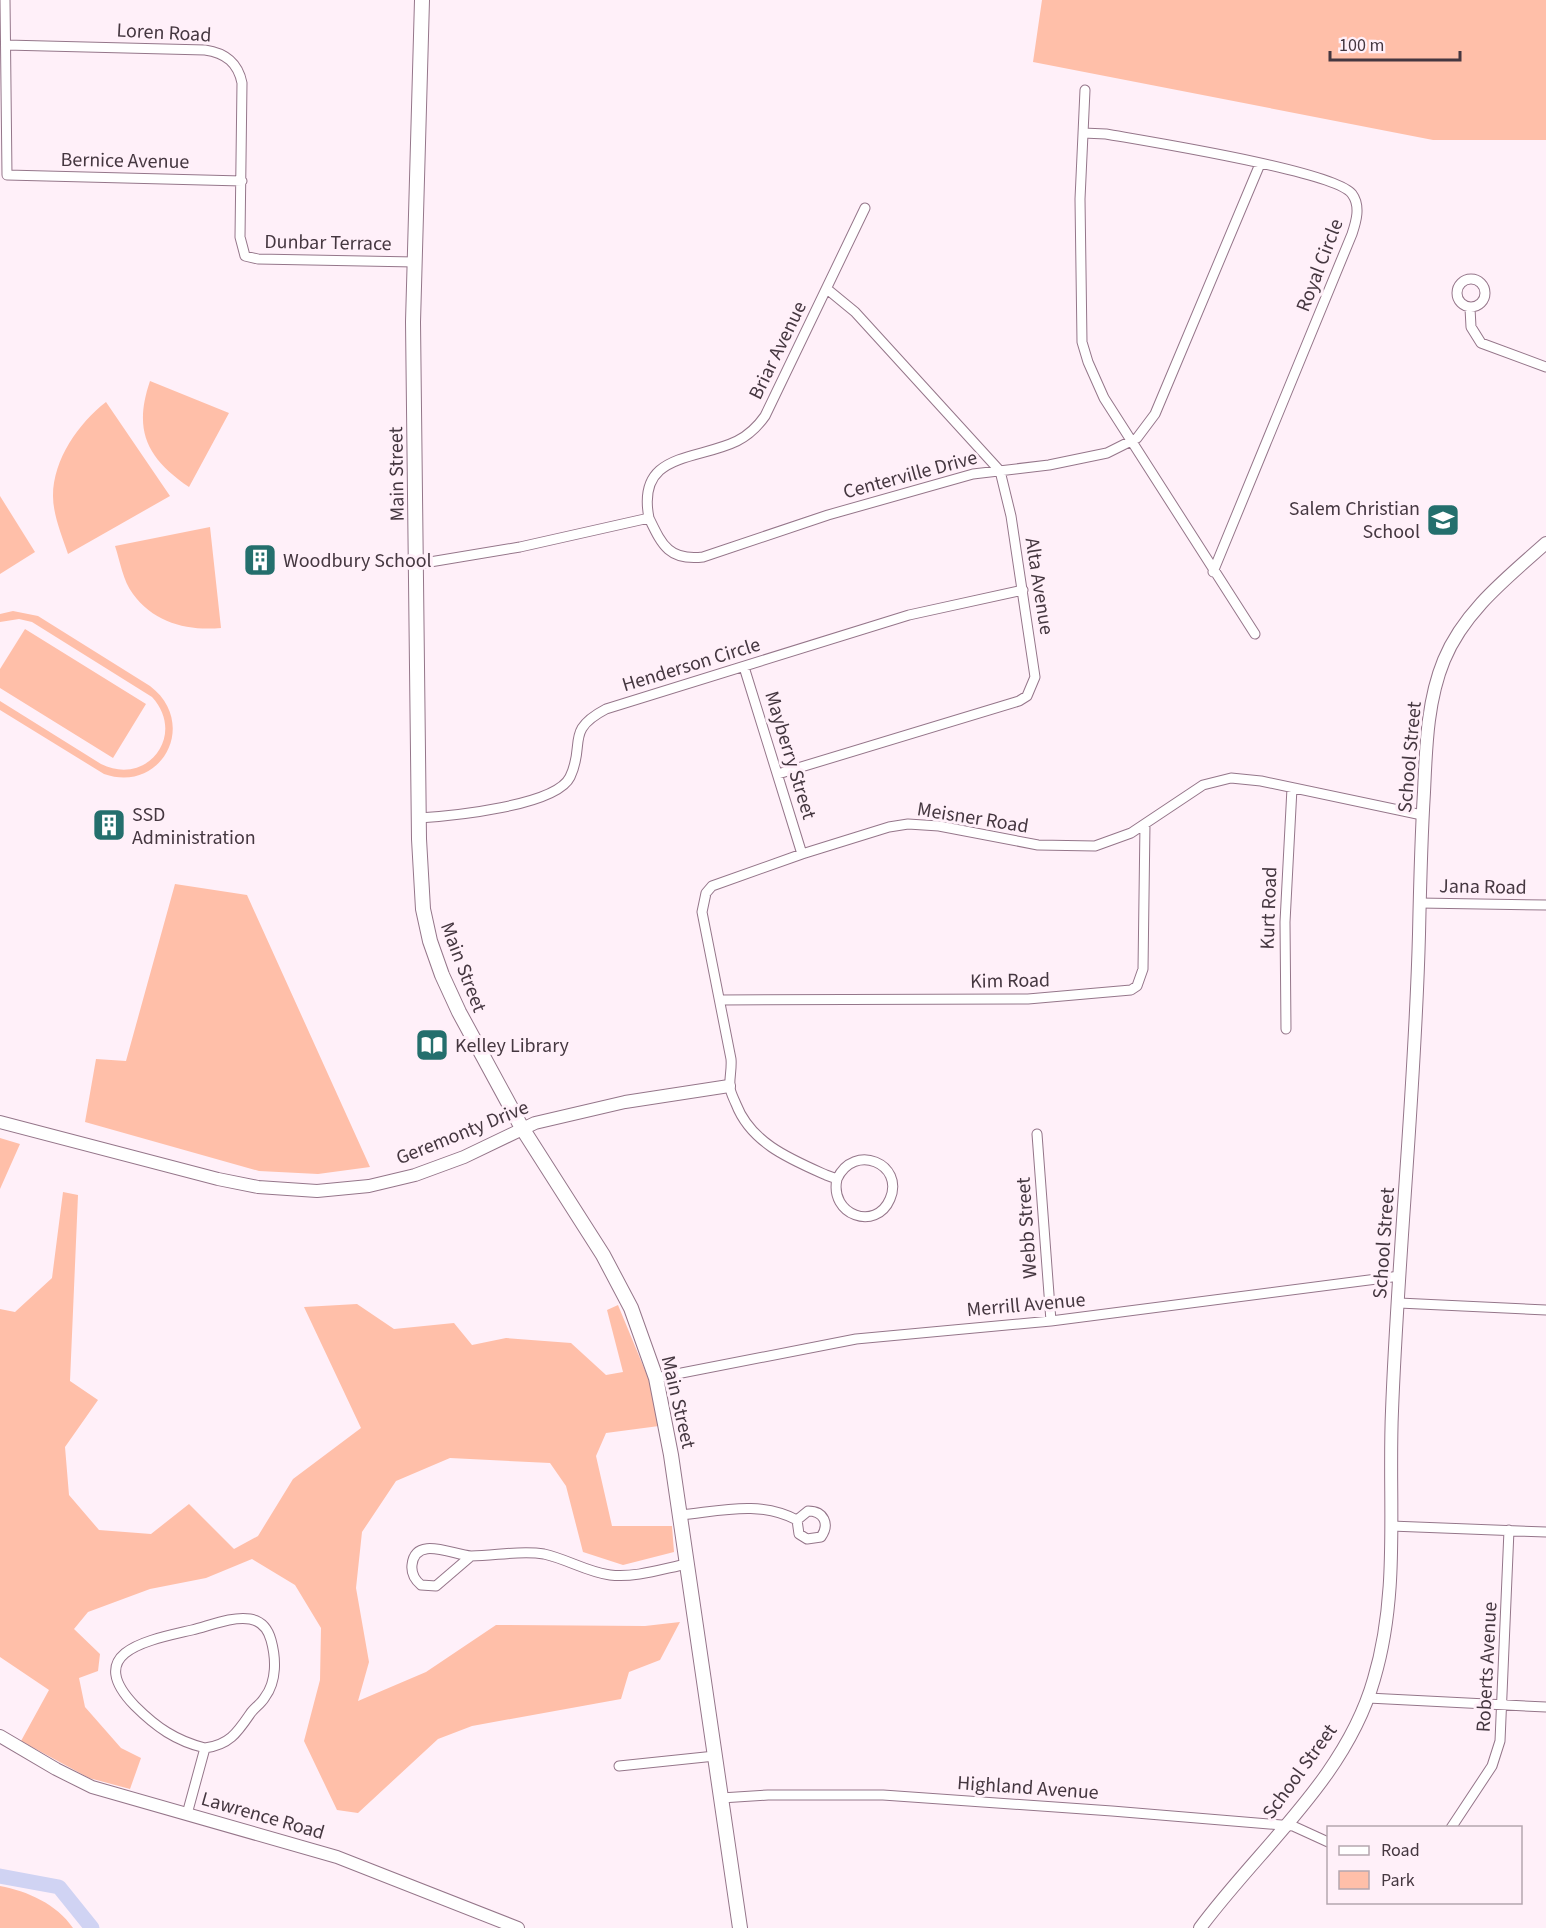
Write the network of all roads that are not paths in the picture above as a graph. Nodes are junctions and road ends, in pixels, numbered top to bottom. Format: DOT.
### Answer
graph roads {
  1 [pos="5,0"];
  2 [pos="422,0"];
  3 [pos="6,45"];
  4 [pos="1085,90"];
  5 [pos="1083,133"];
  6 [pos="1260,164"];
  7 [pos="242,181"];
  8 [pos="865,208"];
  9 [pos="415,262"];
  10 [pos="827,289"];
  11 [pos="1470,308"];
  12 [pos="1546,367"];
  13 [pos="1132,442"];
  14 [pos="1000,471"];
  15 [pos="649,518"];
  16 [pos="1546,543"];
  17 [pos="418,564"];
  18 [pos="1213,572"];
  19 [pos="1023,590"];
  20 [pos="1255,634"];
  21 [pos="744,667"];
  22 [pos="778,774"];
  23 [pos="1292,788"];
  24 [pos="1422,815"];
  25 [pos="419,818"];
  26 [pos="1145,824"];
  27 [pos="802,854"];
  28 [pos="1419,903"];
  29 [pos="1546,905"];
  30 [pos="720,1000"];
  31 [pos="1286,1029"];
  32 [pos="729,1086"];
  33 [pos="0,1122"];
  34 [pos="522,1128"];
  35 [pos="1037,1134"];
  36 [pos="837,1179"];
  37 [pos="1401,1276"];
  38 [pos="1399,1303"];
  39 [pos="1546,1310"];
  40 [pos="1051,1321"];
  41 [pos="656,1378"];
  42 [pos="680,1515"];
  43 [pos="797,1520"];
  44 [pos="1391,1526"];
  45 [pos="1509,1530"];
  46 [pos="1546,1532"];
  47 [pos="471,1556"];
  48 [pos="687,1564"];
  49 [pos="1368,1698"];
  50 [pos="1503,1705"];
  51 [pos="1546,1707"];
  52 [pos="0,1736"];
  53 [pos="205,1748"];
  54 [pos="715,1756"];
  55 [pos="619,1766"];
  56 [pos="721,1798"];
  57 [pos="187,1814"];
  58 [pos="1285,1826"];
  59 [pos="1453,1826"];
  60 [pos="1327,1841"];
  61 [pos="518,1928"];
  62 [pos="740,1928"];
  63 [pos="1200,1928"];
  1 -- 3 [label="street"];
  2 -- 9 [label="main road, Main Street"];
  3 -- 7 [label="street, Loren Road"];
  3 -- 7 [label="street, Bernice Avenue"];
  4 -- 5 [label="street"];
  5 -- 6 [label="street, Royal Circle"];
  5 -- 13 [label="street"];
  6 -- 13 [label="street, Centerville Drive"];
  6 -- 18 [label="street, Royal Circle"];
  7 -- 9 [label="street, Dunbar Terrace"];
  8 -- 10 [label="street, Briar Avenue"];
  9 -- 17 [label="main road, Main Street"];
  10 -- 14 [label="street, Alta Avenue"];
  10 -- 15 [label="street, Briar Avenue"];
  11 -- 12 [label="street"];
  13 -- 14 [label="street, Centerville Drive"];
  13 -- 18 [label="street"];
  14 -- 15 [label="street, Centerville Drive"];
  14 -- 19 [label="street, Alta Avenue"];
  15 -- 17 [label="street"];
  16 -- 24 [label="street, School Street"];
  17 -- 25 [label="main road, Main Street"];
  18 -- 20 [label="street"];
  19 -- 21 [label="street, Henderson Circle"];
  19 -- 22 [label="street, Alta Avenue"];
  21 -- 22 [label="street, Mayberry Street"];
  21 -- 25 [label="street, Henderson Circle"];
  22 -- 27 [label="street, Mayberry Street"];
  23 -- 24 [label="street, Meisner Road"];
  23 -- 26 [label="street, Meisner Road"];
  23 -- 31 [label="street, Kurt Road"];
  24 -- 28 [label="street, School Street"];
  25 -- 34 [label="main road, Main Street"];
  26 -- 27 [label="street, Meisner Road"];
  26 -- 30 [label="street, Kim Road"];
  27 -- 30 [label="street, Meisner Road"];
  28 -- 29 [label="street, Jana Road"];
  28 -- 37 [label="street, School Street"];
  30 -- 32 [label="street, Meisner Road"];
  32 -- 34 [label="street, Geremonty Drive"];
  32 -- 36 [label="street"];
  33 -- 34 [label="street, Geremonty Drive"];
  34 -- 41 [label="main road, Main Street"];
  35 -- 40 [label="street, Webb Street"];
  36 -- 36 [label="street"];
  37 -- 38 [label="street, School Street"];
  37 -- 40 [label="street, Merrill Avenue"];
  38 -- 39 [label="street"];
  38 -- 44 [label="street, School Street"];
  40 -- 41 [label="street, Merrill Avenue"];
  41 -- 42 [label="main road, Main Street"];
  42 -- 43 [label="street"];
  42 -- 48 [label="main road, Main Street"];
  44 -- 45 [label="street"];
  44 -- 49 [label="street, School Street"];
  45 -- 46 [label="street"];
  45 -- 50 [label="street, Roberts Avenue"];
  47 -- 47 [label="street"];
  47 -- 48 [label="street"];
  48 -- 54 [label="main road, Main Street"];
  49 -- 50 [label="street"];
  49 -- 58 [label="street, School Street"];
  50 -- 51 [label="street"];
  50 -- 59 [label="street, Roberts Avenue"];
  52 -- 57 [label="street, Lawrence Road"];
  53 -- 53 [label="street"];
  53 -- 57 [label="street"];
  54 -- 55 [label="street"];
  54 -- 56 [label="main road, Main Street"];
  56 -- 58 [label="street, Highland Avenue"];
  56 -- 62 [label="main road, Main Street"];
  57 -- 61 [label="street, Lawrence Road"];
  58 -- 60 [label="street, Highland Avenue"];
  58 -- 63 [label="street, School Street"];
}
